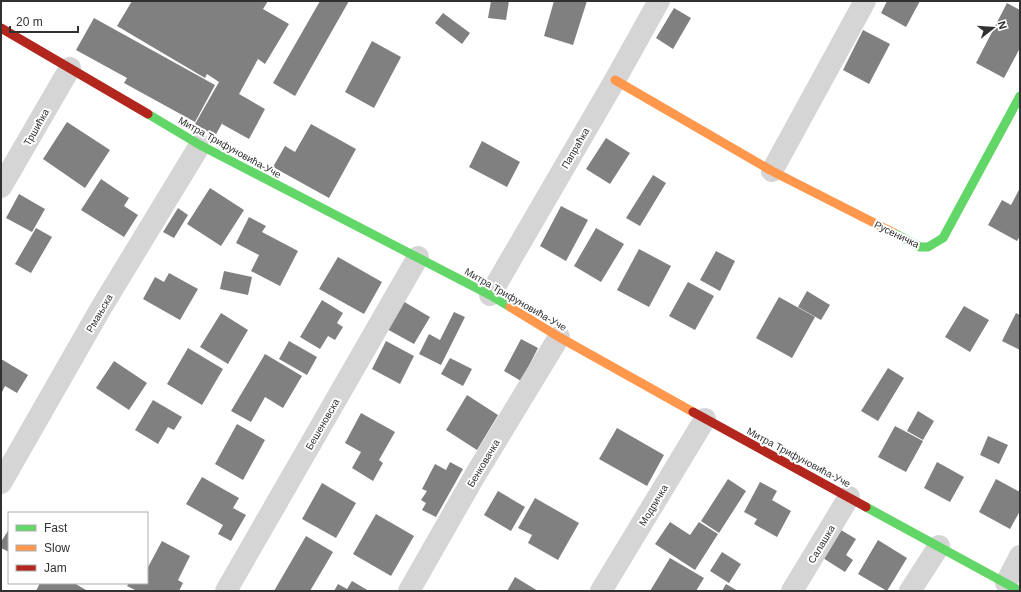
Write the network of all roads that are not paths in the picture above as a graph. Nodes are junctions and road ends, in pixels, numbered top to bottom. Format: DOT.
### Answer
graph roads {
  1 [pos="659,1"];
  2 [pos="865,1"];
  3 [pos="1,28"];
  4 [pos="70,68"];
  5 [pos="615,80"];
  6 [pos="1020,96"];
  7 [pos="200,146"];
  8 [pos="772,171"];
  9 [pos="1,187"];
  10 [pos="418,258"];
  11 [pos="490,295"];
  12 [pos="559,337"];
  13 [pos="704,419"];
  14 [pos="1,483"];
  15 [pos="849,497"];
  16 [pos="939,546"];
  17 [pos="1020,556"];
  18 [pos="1013,587"];
  19 [pos="226,591"];
  20 [pos="409,591"];
  21 [pos="601,591"];
  22 [pos="792,591"];
  23 [pos="910,591"];
  1 -- 5 [label="street, Папраћка"];
  2 -- 8 [label="street"];
  3 -- 4 [label="street, Митра Трифуновића-Уче"];
  4 -- 7 [label="street, Митра Трифуновића-Уче"];
  4 -- 9 [label="street, Тршићка"];
  5 -- 8 [label="street, Русеничка"];
  5 -- 11 [label="street, Папраћка"];
  6 -- 8 [label="street, Русеничка"];
  7 -- 10 [label="street, Митра Трифуновића-Уче"];
  7 -- 14 [label="street, Рмањска"];
  10 -- 11 [label="street, Митра Трифуновића-Уче"];
  10 -- 19 [label="street, Бешеновска"];
  11 -- 12 [label="street, Митра Трифуновића-Уче"];
  12 -- 13 [label="street, Митра Трифуновића-Уче"];
  12 -- 20 [label="street, Бенковачка"];
  13 -- 15 [label="street, Митра Трифуновића-Уче"];
  13 -- 21 [label="street, Модричка"];
  15 -- 16 [label="street, Митра Трифуновића-Уче"];
  15 -- 22 [label="street, Салашка"];
  16 -- 18 [label="street, Митра Трифуновића-Уче"];
  16 -- 23 [label="street"];
  17 -- 18 [label="street"];
}
